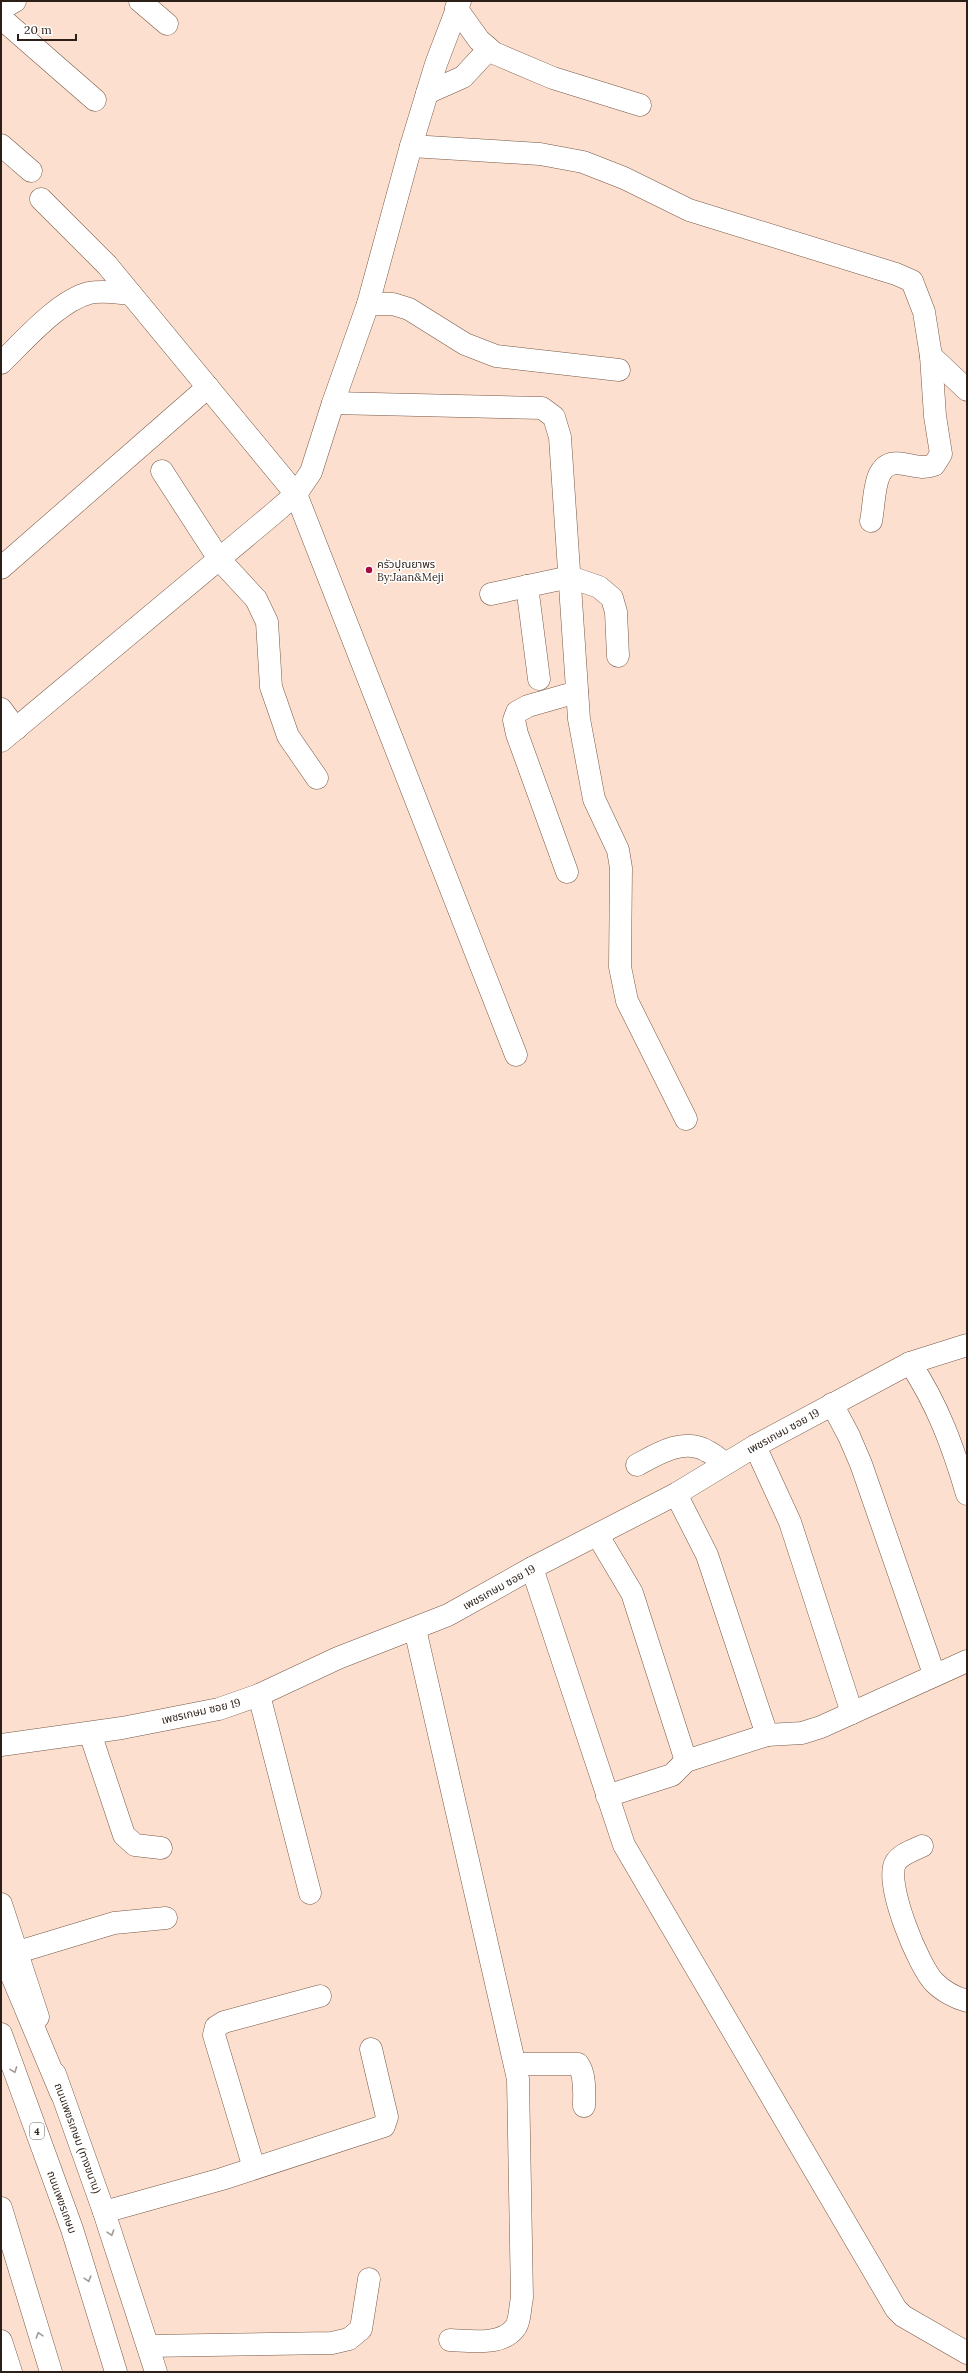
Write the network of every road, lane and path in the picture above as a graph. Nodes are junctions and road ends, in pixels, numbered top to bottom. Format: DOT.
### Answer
graph roads {
  1 [pos="140,1"];
  2 [pos="458,4"];
  3 [pos="7,6"];
  4 [pos="167,24"];
  5 [pos="489,49"];
  6 [pos="427,93"];
  7 [pos="95,100"];
  8 [pos="640,105"];
  9 [pos="1,145"];
  10 [pos="411,146"];
  11 [pos="31,172"];
  12 [pos="41,199"];
  13 [pos="132,294"];
  14 [pos="368,304"];
  15 [pos="931,356"];
  16 [pos="1,363"];
  17 [pos="619,370"];
  18 [pos="208,387"];
  19 [pos="967,390"];
  20 [pos="332,403"];
  21 [pos="162,471"];
  22 [pos="296,494"];
  23 [pos="871,521"];
  24 [pos="220,559"];
  25 [pos="1,568"];
  26 [pos="570,577"];
  27 [pos="527,586"];
  28 [pos="491,594"];
  29 [pos="618,656"];
  30 [pos="539,679"];
  31 [pos="577,692"];
  32 [pos="1,709"];
  33 [pos="8,735"];
  34 [pos="317,778"];
  35 [pos="567,872"];
  36 [pos="516,1055"];
  37 [pos="686,1119"];
  38 [pos="967,1345"];
  39 [pos="910,1363"];
  40 [pos="832,1404"];
  41 [pos="950,1438"];
  42 [pos="755,1446"];
  43 [pos="967,1451"];
  44 [pos="725,1464"];
  45 [pos="637,1465"];
  46 [pos="676,1494"];
  47 [pos="967,1494"];
  48 [pos="598,1536"];
  49 [pos="532,1568"];
  50 [pos="414,1629"];
  51 [pos="967,1661"];
  52 [pos="934,1674"];
  53 [pos="259,1695"];
  54 [pos="852,1713"];
  55 [pos="90,1733"];
  56 [pos="767,1735"];
  57 [pos="1,1745"];
  58 [pos="686,1761"];
  59 [pos="607,1796"];
  60 [pos="922,1846"];
  61 [pos="161,1848"];
  62 [pos="310,1893"];
  63 [pos="1,1904"];
  64 [pos="166,1918"];
  65 [pos="10,1951"];
  66 [pos="320,1996"];
  67 [pos="967,2001"];
  68 [pos="1,2034"];
  69 [pos="371,2049"];
  70 [pos="515,2064"];
  71 [pos="584,2106"];
  72 [pos="254,2168"];
  73 [pos="1,2208"];
  74 [pos="104,2212"];
  75 [pos="369,2279"];
  76 [pos="450,2340"];
  77 [pos="1,2341"];
  78 [pos="148,2346"];
  79 [pos="967,2353"];
  80 [pos="11,2372"];
  81 [pos="51,2372"];
  82 [pos="116,2372"];
  83 [pos="156,2372"];
  1 -- 4 [label="main road"];
  2 -- 5 [label="main road"];
  2 -- 6 [label="main road"];
  3 -- 7 [label="main road"];
  5 -- 6 [label="main road"];
  5 -- 8 [label="main road"];
  6 -- 10 [label="main road"];
  9 -- 11 [label="main road"];
  10 -- 14 [label="main road"];
  10 -- 15 [label="main road"];
  12 -- 13 [label="main road"];
  13 -- 16 [label="main road"];
  13 -- 18 [label="main road"];
  14 -- 17 [label="main road"];
  14 -- 20 [label="main road"];
  15 -- 19 [label="main road"];
  15 -- 23 [label="main road"];
  18 -- 22 [label="main road"];
  18 -- 25 [label="main road"];
  20 -- 22 [label="main road"];
  20 -- 26 [label="main road"];
  21 -- 24 [label="main road"];
  22 -- 24 [label="main road"];
  22 -- 36 [label="main road"];
  24 -- 33 [label="main road"];
  24 -- 34 [label="main road"];
  26 -- 27 [label="main road"];
  26 -- 29 [label="main road"];
  26 -- 31 [label="main road"];
  27 -- 28 [label="main road"];
  27 -- 30 [label="main road"];
  31 -- 35 [label="main road"];
  31 -- 37 [label="main road"];
  32 -- 33 [label="main road"];
  38 -- 39 [label="main road, เพชรเกษม ซอย 19"];
  39 -- 40 [label="main road, เพชรเกษม ซอย 19"];
  39 -- 41 [label="main road"];
  40 -- 42 [label="main road, เพชรเกษม ซอย 19"];
  40 -- 52 [label="main road"];
  41 -- 43 [label="main road"];
  41 -- 47 [label="main road"];
  42 -- 44 [label="main road, เพชรเกษม ซอย 19"];
  42 -- 54 [label="main road"];
  44 -- 45 [label="main road"];
  44 -- 46 [label="main road, เพชรเกษม ซอย 19"];
  46 -- 48 [label="main road, เพชรเกษม ซอย 19"];
  46 -- 56 [label="main road"];
  48 -- 49 [label="main road, เพชรเกษม ซอย 19"];
  48 -- 58 [label="main road"];
  49 -- 50 [label="main road, เพชรเกษม ซอย 19"];
  49 -- 59 [label="main road"];
  50 -- 53 [label="main road, เพชรเกษม ซอย 19"];
  50 -- 70 [label="main road"];
  51 -- 52 [label="main road"];
  52 -- 54 [label="main road"];
  53 -- 55 [label="main road, เพชรเกษม ซอย 19"];
  53 -- 62 [label="main road"];
  54 -- 56 [label="main road"];
  55 -- 57 [label="main road, เพชรเกษม ซอย 19"];
  55 -- 61 [label="main road"];
  56 -- 58 [label="main road"];
  58 -- 59 [label="main road"];
  59 -- 79 [label="main road"];
  60 -- 67 [label="main road"];
  63 -- 65 [label="main road"];
  64 -- 65 [label="main road"];
  65 -- 74 [label="main road, ถนนเพชรเกษม (ทางขนาน)"];
  66 -- 72 [label="main road"];
  68 -- 82 [label="main road, ถนนเพชรเกษม / 4, one-way"];
  69 -- 72 [label="main road"];
  70 -- 71 [label="main road"];
  70 -- 76 [label="main road"];
  72 -- 74 [label="main road"];
  81 -- 73 [label="main road, one-way"];
  74 -- 78 [label="main road, ถนนเพชรเกษม (ทางขนาน), one-way"];
  75 -- 78 [label="main road"];
  77 -- 80 [label="main road"];
  78 -- 83 [label="main road, ถนนเพชรเกษม (ทางขนาน)"];
}
